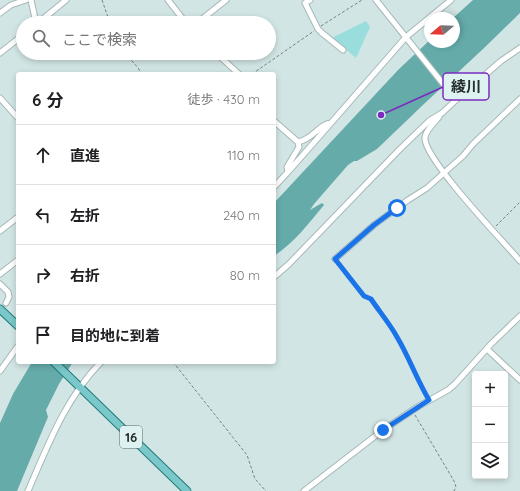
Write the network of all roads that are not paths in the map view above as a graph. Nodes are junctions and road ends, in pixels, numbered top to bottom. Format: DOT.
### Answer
graph roads {
  1 [pos="26,0"];
  2 [pos="32,0"];
  3 [pos="66,0"];
  4 [pos="168,0"];
  5 [pos="226,0"];
  6 [pos="310,0"];
  7 [pos="376,0"];
  8 [pos="451,0"];
  9 [pos="0,13"];
  10 [pos="35,16"];
  11 [pos="46,16"];
  12 [pos="181,16"];
  13 [pos="206,16"];
  14 [pos="407,39"];
  15 [pos="16,40"];
  16 [pos="520,48"];
  17 [pos="343,50"];
  18 [pos="0,53"];
  19 [pos="224,60"];
  20 [pos="237,72"];
  21 [pos="0,98"];
  22 [pos="455,99"];
  23 [pos="520,99"];
  24 [pos="442,113"];
  25 [pos="16,116"];
  26 [pos="331,122"];
  27 [pos="276,123"];
  28 [pos="298,142"];
  29 [pos="288,172"];
  30 [pos="444,172"];
  31 [pos="276,185"];
  32 [pos="16,219"];
  33 [pos="0,231"];
  34 [pos="335,259"];
  35 [pos="520,261"];
  36 [pos="16,262"];
  37 [pos="0,274"];
  38 [pos="276,275"];
  39 [pos="0,284"];
  40 [pos="6,303"];
  41 [pos="0,309"];
  42 [pos="520,316"];
  43 [pos="16,324"];
  44 [pos="16,348"];
  45 [pos="487,348"];
  46 [pos="10,356"];
  47 [pos="0,364"];
  48 [pos="56,364"];
  49 [pos="99,364"];
  50 [pos="0,371"];
  51 [pos="520,380"];
  52 [pos="78,385"];
  53 [pos="28,491"];
  54 [pos="187,491"];
  55 [pos="304,491"];
  1 -- 9 [label="street"];
  2 -- 10 [label="street"];
  3 -- 11 [label="street"];
  4 -- 12 [label="street"];
  5 -- 13 [label="street"];
  6 -- 17 [label="street"];
  7 -- 14 [label="street"];
  8 -- 14 [label="street"];
  14 -- 22 [label="street"];
  14 -- 26 [label="street"];
  15 -- 18 [label="street"];
  16 -- 22 [label="street"];
  19 -- 20 [label="street"];
  21 -- 25 [label="street"];
  22 -- 24 [label="street"];
  23 -- 30 [label="street"];
  24 -- 30 [label="street"];
  24 -- 38 [label="street"];
  26 -- 28 [label="street"];
  26 -- 29 [label="street"];
  27 -- 28 [label="street"];
  28 -- 29 [label="street"];
  29 -- 31 [label="street"];
  30 -- 34 [label="street"];
  30 -- 35 [label="street"];
  32 -- 33 [label="street"];
  36 -- 37 [label="street"];
  39 -- 40 [label="street"];
  41 -- 43 [label="main road"];
  42 -- 45 [label="street"];
  44 -- 46 [label="street"];
  45 -- 51 [label="street"];
  45 -- 55 [label="street"];
  46 -- 47 [label="street"];
  46 -- 50 [label="street"];
  48 -- 52 [label="main road, 16"];
  49 -- 52 [label="street"];
  52 -- 53 [label="street"];
  52 -- 54 [label="main road, 16"];
}
